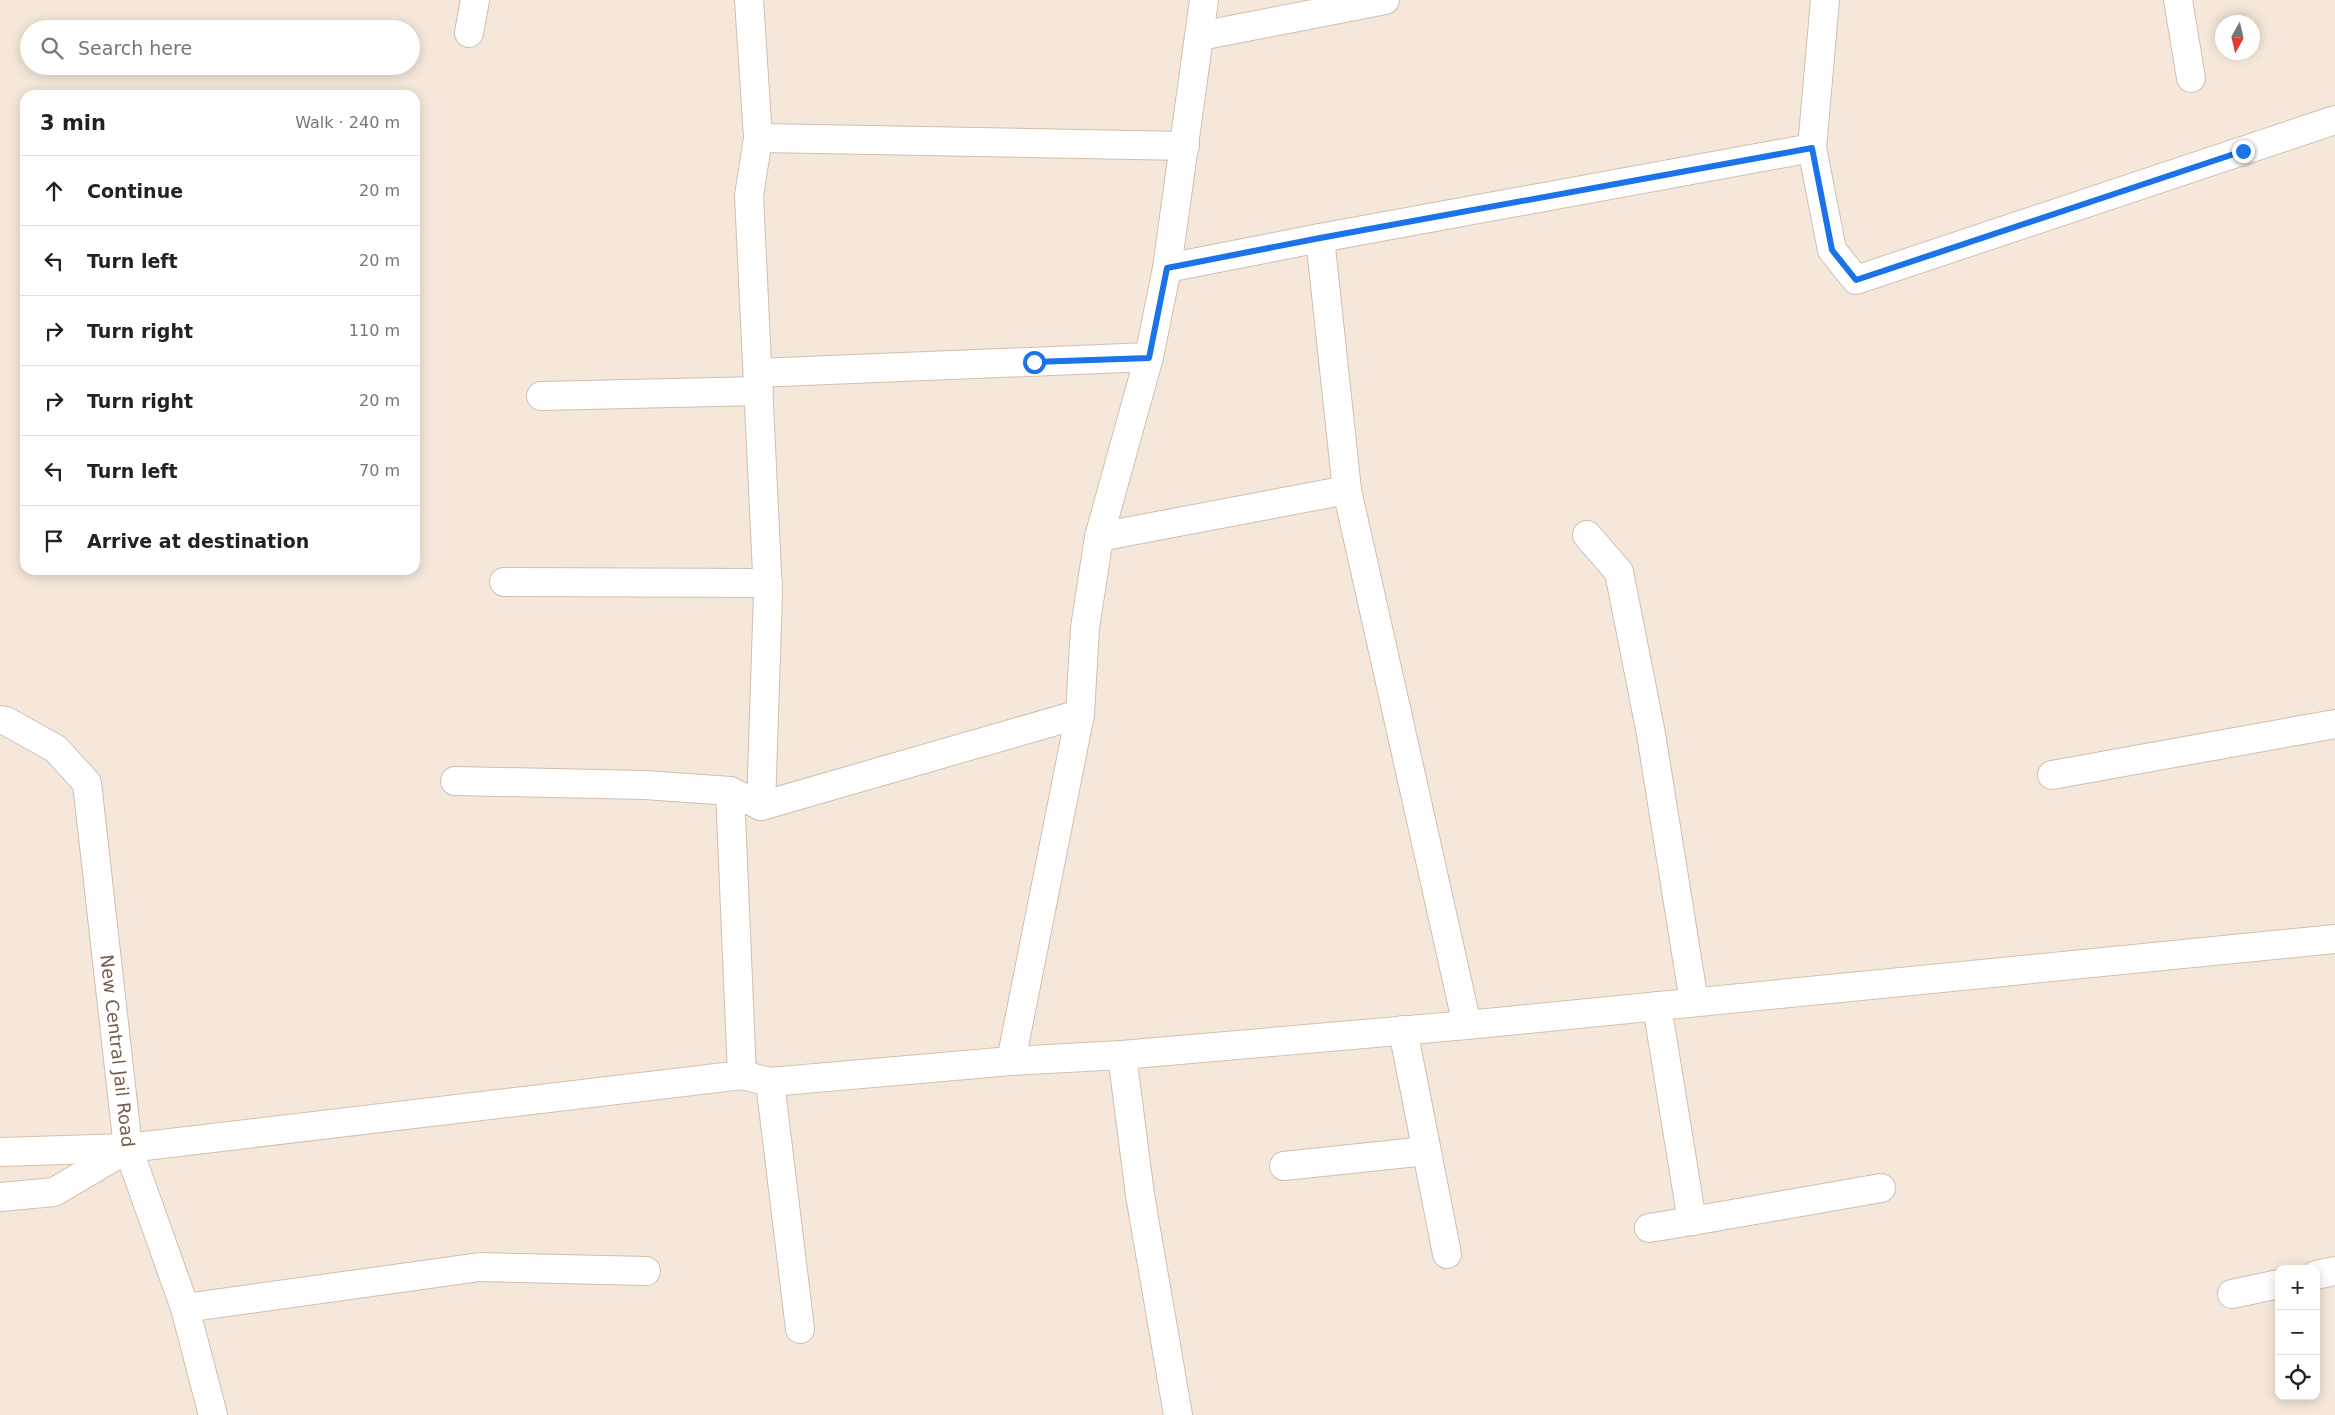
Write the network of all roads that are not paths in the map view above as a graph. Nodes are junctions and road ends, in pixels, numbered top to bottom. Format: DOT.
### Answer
graph roads {
  1 [pos="475,0"];
  2 [pos="749,0"];
  3 [pos="1204,0"];
  4 [pos="1385,0"];
  5 [pos="1825,0"];
  6 [pos="2178,0"];
  7 [pos="469,33"];
  8 [pos="1200,36"];
  9 [pos="2191,78"];
  10 [pos="2335,120"];
  11 [pos="758,138"];
  12 [pos="1185,146"];
  13 [pos="1812,148"];
  14 [pos="1320,238"];
  15 [pos="1167,268"];
  16 [pos="1149,358"];
  17 [pos="759,382"];
  18 [pos="541,396"];
  19 [pos="1347,490"];
  20 [pos="1587,535"];
  21 [pos="1099,537"];
  22 [pos="504,582"];
  23 [pos="768,583"];
  24 [pos="1080,714"];
  25 [pos="0,720"];
  26 [pos="2335,724"];
  27 [pos="2052,775"];
  28 [pos="455,781"];
  29 [pos="730,791"];
  30 [pos="761,806"];
  31 [pos="2335,939"];
  32 [pos="1694,1002"];
  33 [pos="1657,1006"];
  34 [pos="1468,1025"];
  35 [pos="1403,1030"];
  36 [pos="1122,1055"];
  37 [pos="1012,1061"];
  38 [pos="742,1075"];
  39 [pos="770,1082"];
  40 [pos="128,1148"];
  41 [pos="1426,1151"];
  42 [pos="0,1152"];
  43 [pos="1284,1166"];
  44 [pos="1881,1188"];
  45 [pos="0,1197"];
  46 [pos="1692,1221"];
  47 [pos="1649,1228"];
  48 [pos="1447,1254"];
  49 [pos="646,1271"];
  50 [pos="2335,1271"];
  51 [pos="2320,1274"];
  52 [pos="2275,1285"];
  53 [pos="2232,1294"];
  54 [pos="185,1308"];
  55 [pos="800,1329"];
  56 [pos="212,1415"];
  57 [pos="1178,1415"];
  1 -- 7 [label="street"];
  2 -- 11 [label="street"];
  3 -- 8 [label="street"];
  4 -- 8 [label="street"];
  5 -- 13 [label="street"];
  6 -- 9 [label="street"];
  8 -- 12 [label="street"];
  10 -- 13 [label="street"];
  11 -- 12 [label="street"];
  11 -- 17 [label="street"];
  12 -- 15 [label="street"];
  13 -- 14 [label="street"];
  14 -- 15 [label="street"];
  14 -- 19 [label="street"];
  15 -- 16 [label="street"];
  16 -- 17 [label="street"];
  16 -- 21 [label="street"];
  17 -- 18 [label="street"];
  17 -- 23 [label="street"];
  19 -- 21 [label="street"];
  19 -- 34 [label="street"];
  20 -- 32 [label="street"];
  21 -- 24 [label="street"];
  22 -- 23 [label="street"];
  23 -- 30 [label="street"];
  24 -- 30 [label="street"];
  24 -- 37 [label="street"];
  25 -- 40 [label="street, New Central Jail Road"];
  26 -- 27 [label="street"];
  28 -- 29 [label="street"];
  29 -- 30 [label="street"];
  29 -- 38 [label="street"];
  31 -- 32 [label="street"];
  32 -- 33 [label="street"];
  33 -- 34 [label="street"];
  33 -- 46 [label="street"];
  34 -- 35 [label="street"];
  35 -- 36 [label="street"];
  35 -- 41 [label="street"];
  36 -- 37 [label="street"];
  36 -- 57 [label="street"];
  37 -- 39 [label="street"];
  38 -- 39 [label="street"];
  38 -- 40 [label="street"];
  39 -- 55 [label="street"];
  40 -- 42 [label="street"];
  40 -- 45 [label="street"];
  40 -- 54 [label="street, New Central Jail Road"];
  41 -- 43 [label="street"];
  41 -- 48 [label="street"];
  44 -- 46 [label="street"];
  46 -- 47 [label="street"];
  49 -- 54 [label="street"];
  50 -- 51 [label="street"];
  52 -- 53 [label="street"];
  54 -- 56 [label="street, New Central Jail Road"];
}
